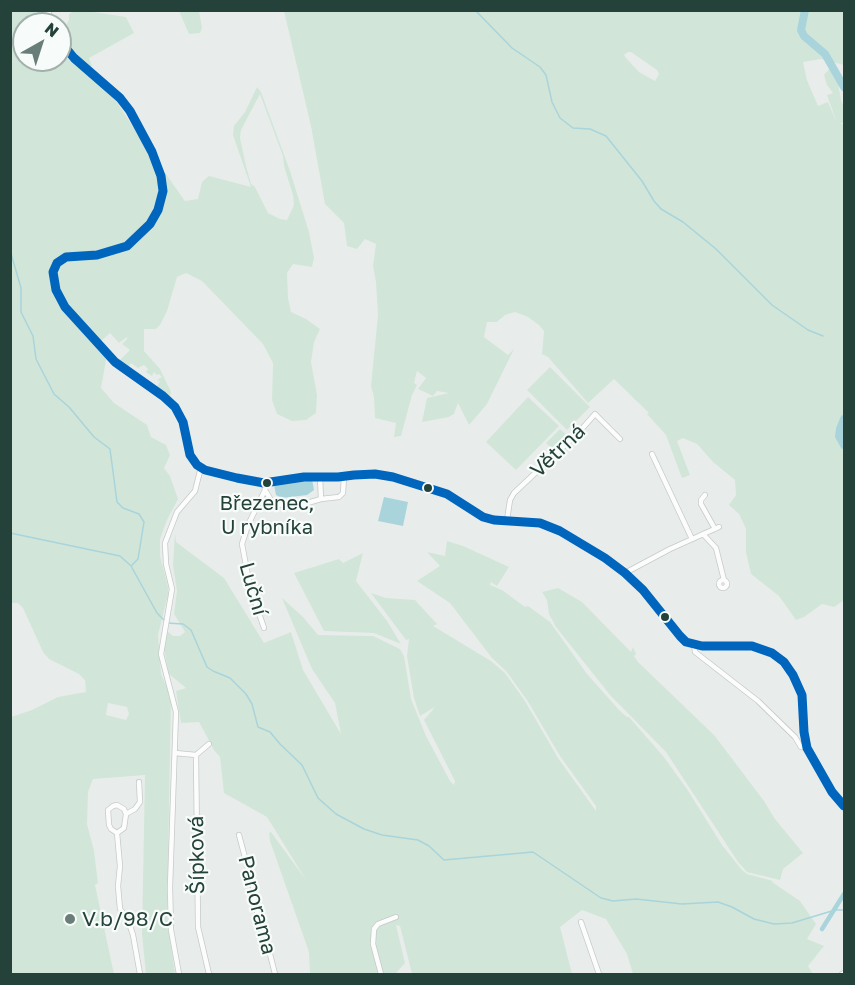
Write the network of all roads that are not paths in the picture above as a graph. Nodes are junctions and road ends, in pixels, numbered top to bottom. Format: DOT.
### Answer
graph roads {
  1 [pos="72,56"];
  2 [pos="620,439"];
  3 [pos="652,454"];
  4 [pos="201,467"];
  5 [pos="320,477"];
  6 [pos="344,477"];
  7 [pos="264,483"];
  8 [pos="265,490"];
  9 [pos="705,495"];
  10 [pos="321,499"];
  11 [pos="507,520"];
  12 [pos="703,534"];
  13 [pos="692,539"];
  14 [pos="625,573"];
  15 [pos="724,580"];
  16 [pos="264,628"];
  17 [pos="694,645"];
  18 [pos="209,744"];
  19 [pos="807,748"];
  20 [pos="175,753"];
  21 [pos="196,755"];
  22 [pos="139,782"];
  23 [pos="844,806"];
  24 [pos="126,814"];
  25 [pos="117,832"];
  26 [pos="239,835"];
  27 [pos="396,917"];
  28 [pos="581,922"];
  29 [pos="140,975"];
  30 [pos="179,975"];
  31 [pos="208,975"];
  32 [pos="274,975"];
  33 [pos="381,975"];
  34 [pos="599,975"];
  1 -- 4 [label="street"];
  2 -- 11 [label="street, Větrná"];
  3 -- 13 [label="street"];
  4 -- 7 [label="street"];
  4 -- 20 [label="street"];
  5 -- 6 [label="street"];
  5 -- 7 [label="street"];
  5 -- 10 [label="street"];
  6 -- 10 [label="street"];
  6 -- 11 [label="street"];
  7 -- 8 [label="street"];
  8 -- 10 [label="street"];
  8 -- 16 [label="street, Luční"];
  9 -- 12 [label="street"];
  11 -- 14 [label="street"];
  12 -- 13 [label="street"];
  12 -- 15 [label="street"];
  13 -- 14 [label="street"];
  14 -- 17 [label="street"];
  17 -- 19 [label="street"];
  17 -- 19 [label="street"];
  18 -- 21 [label="street"];
  19 -- 23 [label="street"];
  20 -- 21 [label="street"];
  20 -- 30 [label="street"];
  21 -- 31 [label="street, Šípková"];
  22 -- 24 [label="street"];
  24 -- 25 [label="street"];
  24 -- 25 [label="street"];
  25 -- 29 [label="street"];
  26 -- 32 [label="street, Panorama"];
  27 -- 33 [label="street"];
  28 -- 34 [label="street"];
}
